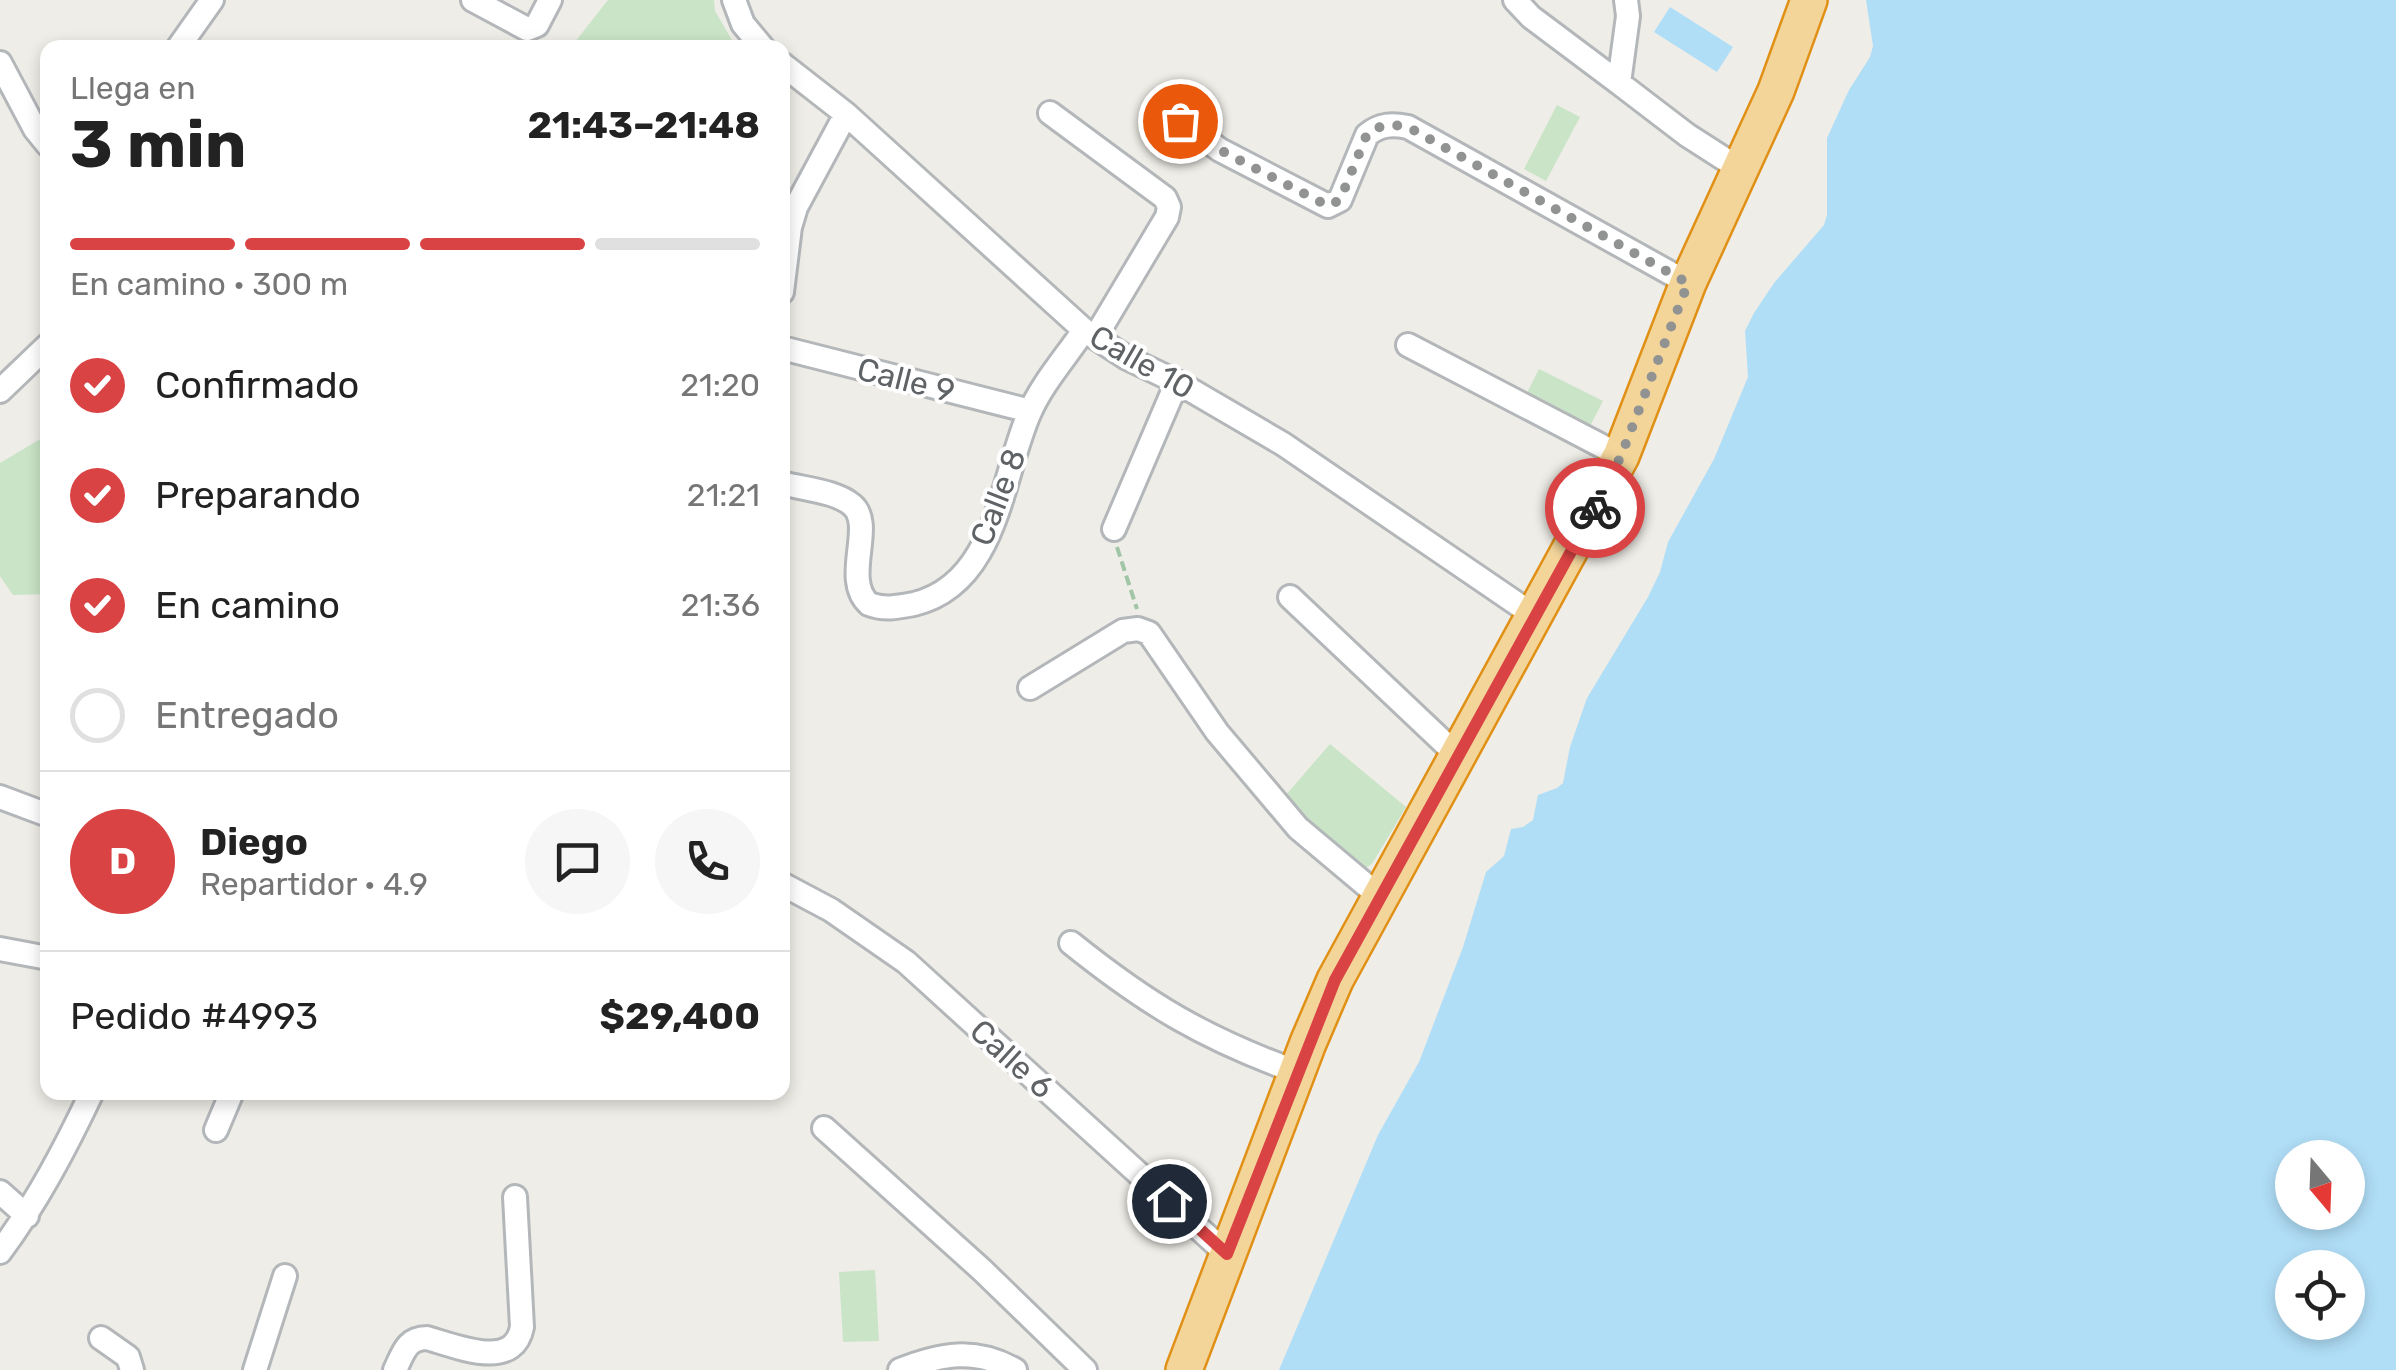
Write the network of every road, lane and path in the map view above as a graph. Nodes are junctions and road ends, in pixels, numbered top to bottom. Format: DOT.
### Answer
graph roads {
  1 [pos="212,0"];
  2 [pos="473,0"];
  3 [pos="550,0"];
  4 [pos="734,0"];
  5 [pos="1516,0"];
  6 [pos="1626,0"];
  7 [pos="1809,0"];
  8 [pos="184,40"];
  9 [pos="756,40"];
  10 [pos="0,63"];
  11 [pos="790,70"];
  12 [pos="1619,83"];
  13 [pos="1050,113"];
  14 [pos="846,114"];
  15 [pos="1180,121"];
  16 [pos="40,134"];
  17 [pos="1740,169"];
  18 [pos="790,227"];
  19 [pos="1688,283"];
  20 [pos="1090,333"];
  21 [pos="1408,345"];
  22 [pos="790,350"];
  23 [pos="40,354"];
  24 [pos="1177,382"];
  25 [pos="0,391"];
  26 [pos="1030,411"];
  27 [pos="1621,456"];
  28 [pos="790,485"];
  29 [pos="1114,529"];
  30 [pos="1290,597"];
  31 [pos="1535,616"];
  32 [pos="1138,629"];
  33 [pos="1030,688"];
  34 [pos="1457,755"];
  35 [pos="0,797"];
  36 [pos="40,812"];
  37 [pos="790,888"];
  38 [pos="1379,896"];
  39 [pos="1071,943"];
  40 [pos="0,948"];
  41 [pos="40,957"];
  42 [pos="1296,1072"];
  43 [pos="88,1100"];
  44 [pos="229,1100"];
  45 [pos="824,1128"];
  46 [pos="216,1130"];
  47 [pos="0,1192"];
  48 [pos="515,1197"];
  49 [pos="26,1216"];
  50 [pos="0,1252"];
  51 [pos="1227,1254"];
  52 [pos="284,1276"];
  53 [pos="100,1338"];
  54 [pos="132,1370"];
  55 [pos="255,1370"];
  56 [pos="395,1370"];
  57 [pos="900,1370"];
  58 [pos="1015,1370"];
  59 [pos="1085,1370"];
  60 [pos="1184,1370"];
  1 -- 8 [label="street"];
  2 -- 3 [label="street"];
  4 -- 9 [label="street"];
  5 -- 12 [label="street"];
  6 -- 12 [label="street"];
  7 -- 17 [label="highway"];
  10 -- 16 [label="street"];
  11 -- 14 [label="street, Calle 10"];
  12 -- 17 [label="street"];
  13 -- 20 [label="street, Calle 8"];
  14 -- 18 [label="street"];
  14 -- 20 [label="street, Calle 10"];
  15 -- 19 [label="street"];
  17 -- 19 [label="highway"];
  19 -- 27 [label="highway"];
  20 -- 24 [label="street, Calle 10"];
  20 -- 26 [label="street, Calle 8"];
  21 -- 27 [label="street"];
  22 -- 26 [label="street, Calle 9"];
  23 -- 25 [label="street"];
  24 -- 29 [label="street"];
  24 -- 31 [label="street, Calle 10"];
  26 -- 28 [label="street, Calle 8"];
  27 -- 31 [label="highway"];
  29 -- 32 [label="path"];
  30 -- 34 [label="street"];
  31 -- 34 [label="highway"];
  32 -- 33 [label="street"];
  32 -- 38 [label="street"];
  34 -- 38 [label="highway"];
  35 -- 36 [label="street"];
  37 -- 51 [label="street, Calle 6"];
  38 -- 42 [label="highway"];
  39 -- 42 [label="street"];
  40 -- 41 [label="street"];
  42 -- 51 [label="highway"];
  43 -- 49 [label="street"];
  44 -- 46 [label="street"];
  45 -- 59 [label="street"];
  47 -- 49 [label="street"];
  48 -- 56 [label="street"];
  49 -- 50 [label="street"];
  51 -- 60 [label="highway"];
  52 -- 55 [label="street"];
  53 -- 54 [label="street"];
  57 -- 58 [label="street"];
}
